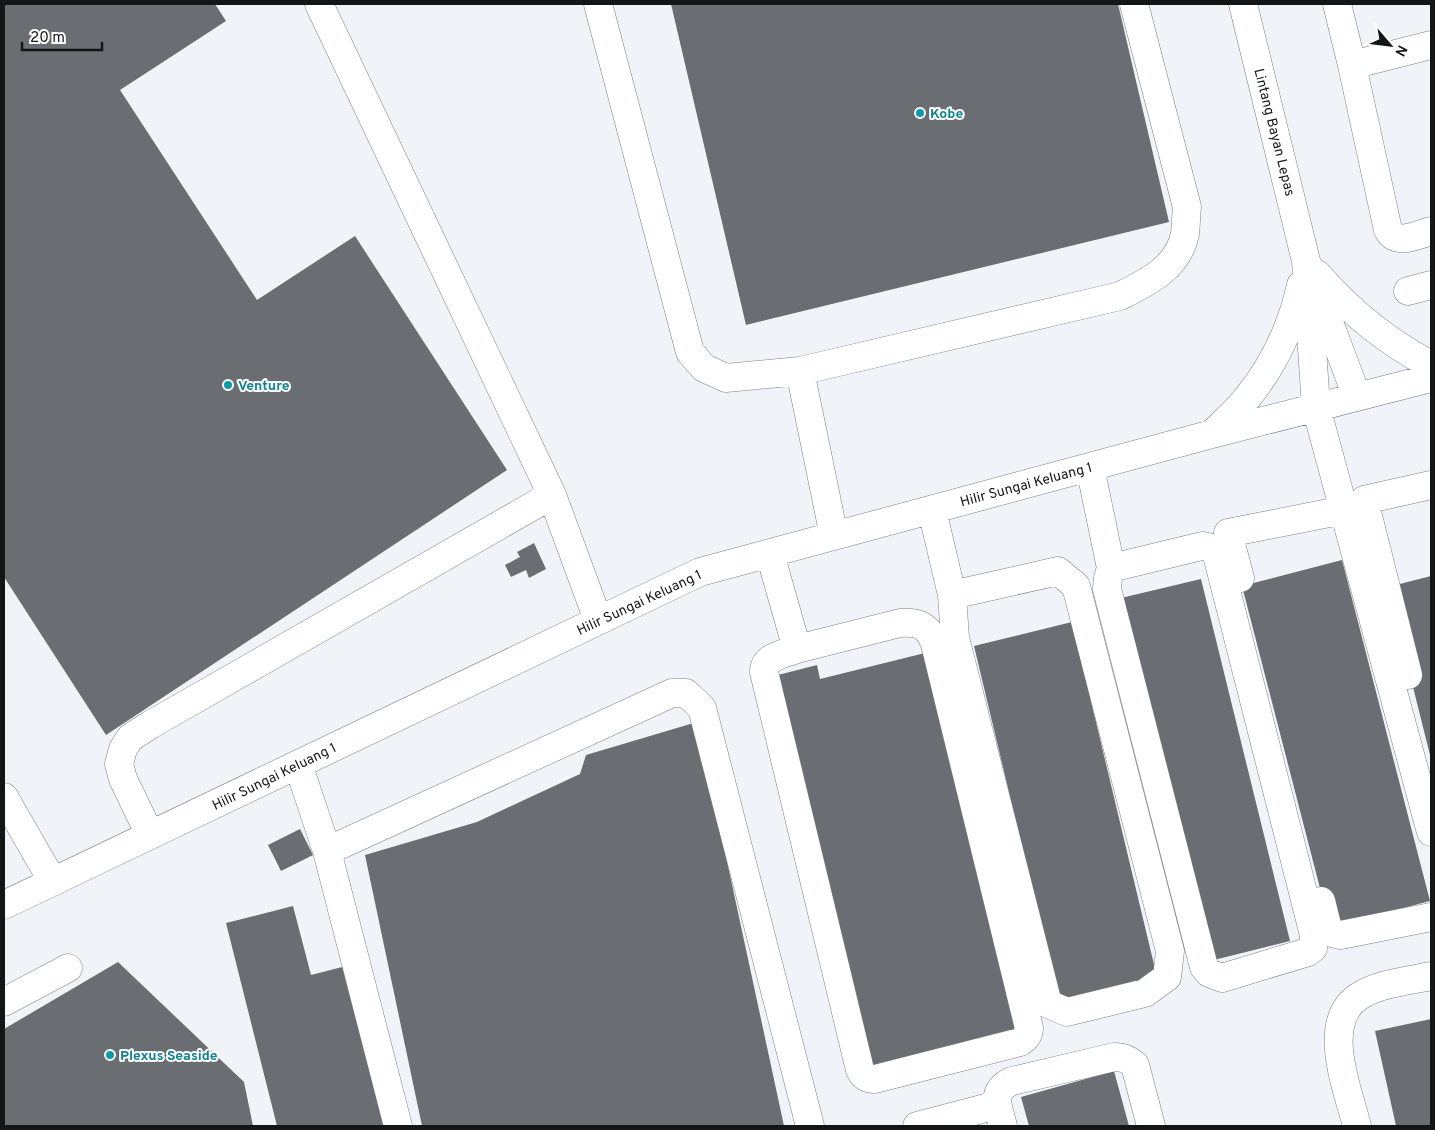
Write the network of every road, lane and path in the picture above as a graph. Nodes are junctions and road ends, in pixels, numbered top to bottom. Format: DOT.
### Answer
graph roads {
  1 [pos="319,4"];
  2 [pos="598,4"];
  3 [pos="1134,4"];
  4 [pos="1243,4"];
  5 [pos="1337,4"];
  6 [pos="1430,49"];
  7 [pos="1352,65"];
  8 [pos="1431,232"];
  9 [pos="1306,261"];
  10 [pos="1431,365"];
  11 [pos="800,371"];
  12 [pos="1431,379"];
  13 [pos="1357,397"];
  14 [pos="1316,407"];
  15 [pos="1212,434"];
  16 [pos="1090,467"];
  17 [pos="1431,485"];
  18 [pos="552,494"];
  19 [pos="932,510"];
  20 [pos="1344,510"];
  21 [pos="834,536"];
  22 [pos="770,554"];
  23 [pos="1111,568"];
  24 [pos="952,595"];
  25 [pos="598,620"];
  26 [pos="797,649"];
  27 [pos="298,764"];
  28 [pos="1431,769"];
  29 [pos="4,796"];
  30 [pos="1431,832"];
  31 [pos="150,835"];
  32 [pos="327,851"];
  33 [pos="54,882"];
  34 [pos="4,906"];
  35 [pos="1431,917"];
  36 [pos="68,968"];
  37 [pos="1431,976"];
  38 [pos="4,1002"];
  39 [pos="1000,1116"];
  40 [pos="398,1126"];
  41 [pos="810,1126"];
  42 [pos="918,1126"];
  43 [pos="1151,1126"];
  44 [pos="1357,1126"];
  1 -- 18 [label="street"];
  2 -- 11 [label="street"];
  3 -- 11 [label="street"];
  4 -- 9 [label="street, Lintang Bayan Lepas"];
  5 -- 7 [label="street"];
  6 -- 7 [label="street"];
  7 -- 8 [label="street"];
  9 -- 10 [label="street"];
  9 -- 13 [label="street, Lintang Bayan Lepas"];
  9 -- 14 [label="street, Lintang Bayan Lepas"];
  9 -- 15 [label="street"];
  11 -- 21 [label="street"];
  12 -- 13 [label="street, Hilir Sungai Keluang 1"];
  13 -- 14 [label="street, Hilir Sungai Keluang 1"];
  14 -- 15 [label="street, Hilir Sungai Keluang 1"];
  14 -- 20 [label="street, Lintang Bayan Lepas"];
  15 -- 16 [label="street, Hilir Sungai Keluang 1"];
  16 -- 19 [label="street, Hilir Sungai Keluang 1"];
  16 -- 23 [label="street"];
  17 -- 28 [label="street"];
  18 -- 25 [label="street"];
  18 -- 31 [label="street"];
  19 -- 21 [label="street, Hilir Sungai Keluang 1"];
  19 -- 24 [label="street"];
  20 -- 30 [label="street, Lintang Bayan Lepas"];
  20 -- 35 [label="street"];
  21 -- 22 [label="street, Hilir Sungai Keluang 1"];
  22 -- 25 [label="street, Hilir Sungai Keluang 1"];
  22 -- 26 [label="street"];
  23 -- 23 [label="street"];
  24 -- 24 [label="street"];
  25 -- 27 [label="street, Hilir Sungai Keluang 1"];
  26 -- 26 [label="street"];
  27 -- 31 [label="street, Hilir Sungai Keluang 1"];
  27 -- 32 [label="street"];
  29 -- 33 [label="street"];
  31 -- 33 [label="street, Hilir Sungai Keluang 1"];
  32 -- 40 [label="street"];
  32 -- 41 [label="street"];
  33 -- 34 [label="street, Hilir Sungai Keluang 1"];
  36 -- 38 [label="street"];
  37 -- 44 [label="street"];
  39 -- 42 [label="street"];
  39 -- 43 [label="street"];
}
